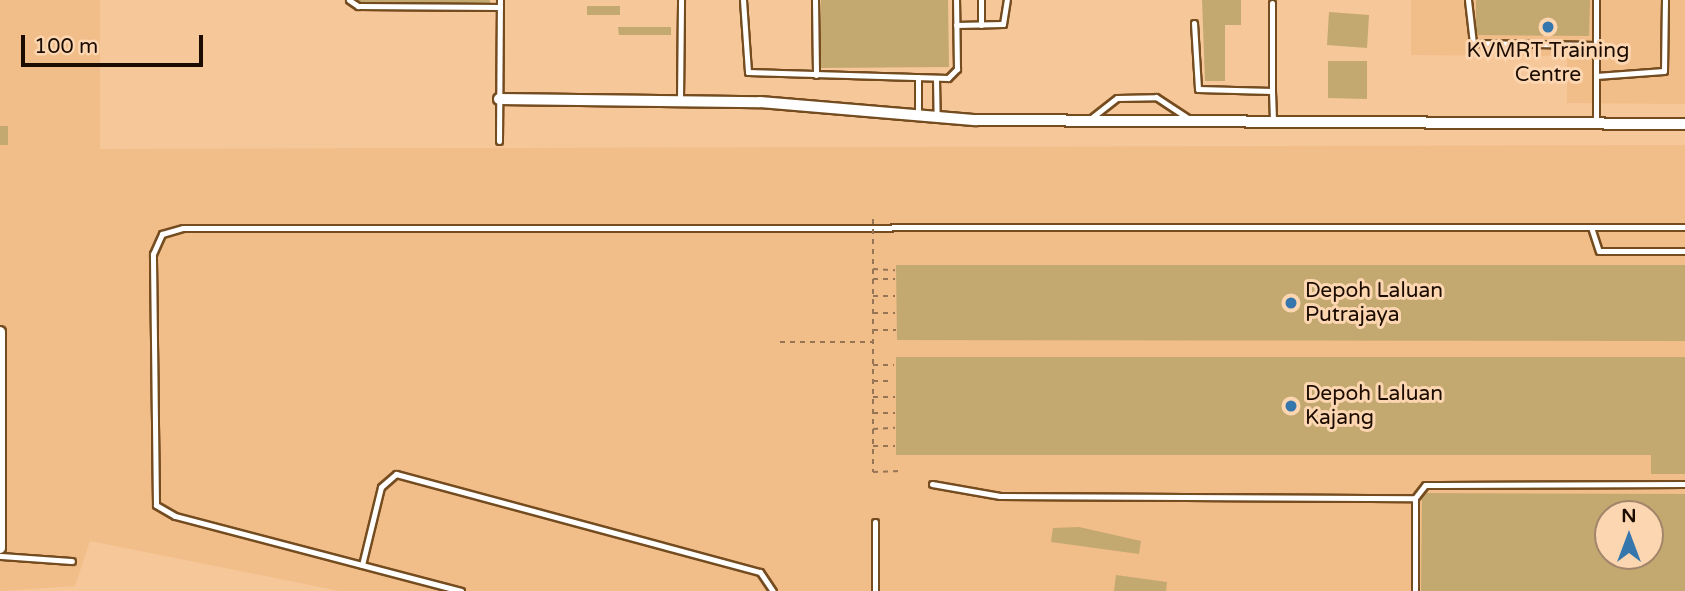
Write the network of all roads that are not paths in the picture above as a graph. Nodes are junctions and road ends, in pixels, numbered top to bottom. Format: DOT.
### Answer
graph roads {
  1 [pos="349,0"];
  2 [pos="681,0"];
  3 [pos="743,0"];
  4 [pos="815,0"];
  5 [pos="956,0"];
  6 [pos="981,0"];
  7 [pos="1007,0"];
  8 [pos="1468,0"];
  9 [pos="1596,0"];
  10 [pos="1665,0"];
  11 [pos="1272,3"];
  12 [pos="500,4"];
  13 [pos="1194,23"];
  14 [pos="956,24"];
  15 [pos="981,25"];
  16 [pos="1596,45"];
  17 [pos="816,75"];
  18 [pos="1596,75"];
  19 [pos="918,77"];
  20 [pos="936,78"];
  21 [pos="1272,91"];
  22 [pos="499,99"];
  23 [pos="680,100"];
  24 [pos="918,117"];
  25 [pos="937,118"];
  26 [pos="1088,121"];
  27 [pos="1192,121"];
  28 [pos="1273,124"];
  29 [pos="1596,124"];
  30 [pos="1685,124"];
  31 [pos="499,141"];
  32 [pos="1591,227"];
  33 [pos="1685,227"];
  34 [pos="1685,251"];
  35 [pos="0,332"];
  36 [pos="932,484"];
  37 [pos="1685,484"];
  38 [pos="1415,498"];
  39 [pos="875,522"];
  40 [pos="0,548"];
  41 [pos="0,556"];
  42 [pos="72,561"];
  43 [pos="362,565"];
  44 [pos="461,591"];
  45 [pos="773,591"];
  46 [pos="875,591"];
  47 [pos="1415,591"];
  1 -- 12 [label="lane"];
  2 -- 23 [label="lane"];
  3 -- 17 [label="lane"];
  4 -- 17 [label="lane"];
  5 -- 14 [label="lane"];
  6 -- 15 [label="lane"];
  7 -- 15 [label="lane"];
  8 -- 16 [label="lane"];
  9 -- 16 [label="lane"];
  10 -- 18 [label="lane"];
  11 -- 21 [label="lane"];
  12 -- 22 [label="lane"];
  13 -- 21 [label="lane"];
  14 -- 15 [label="lane"];
  14 -- 20 [label="lane"];
  16 -- 18 [label="lane"];
  17 -- 19 [label="lane"];
  18 -- 29 [label="lane"];
  19 -- 20 [label="lane"];
  19 -- 24 [label="lane"];
  20 -- 25 [label="lane"];
  21 -- 28 [label="lane"];
  22 -- 23 [label="street"];
  22 -- 31 [label="lane"];
  23 -- 24 [label="street"];
  24 -- 25 [label="street"];
  25 -- 26 [label="street"];
  26 -- 27 [label="street"];
  26 -- 27 [label="lane"];
  27 -- 28 [label="street"];
  28 -- 29 [label="street"];
  29 -- 30 [label="street"];
  32 -- 33 [label="lane"];
  32 -- 34 [label="lane"];
  32 -- 43 [label="lane"];
  35 -- 40 [label="street"];
  36 -- 38 [label="lane"];
  37 -- 38 [label="lane"];
  38 -- 47 [label="lane"];
  39 -- 46 [label="lane"];
  41 -- 42 [label="lane"];
  43 -- 44 [label="lane"];
  43 -- 45 [label="lane"];
}
